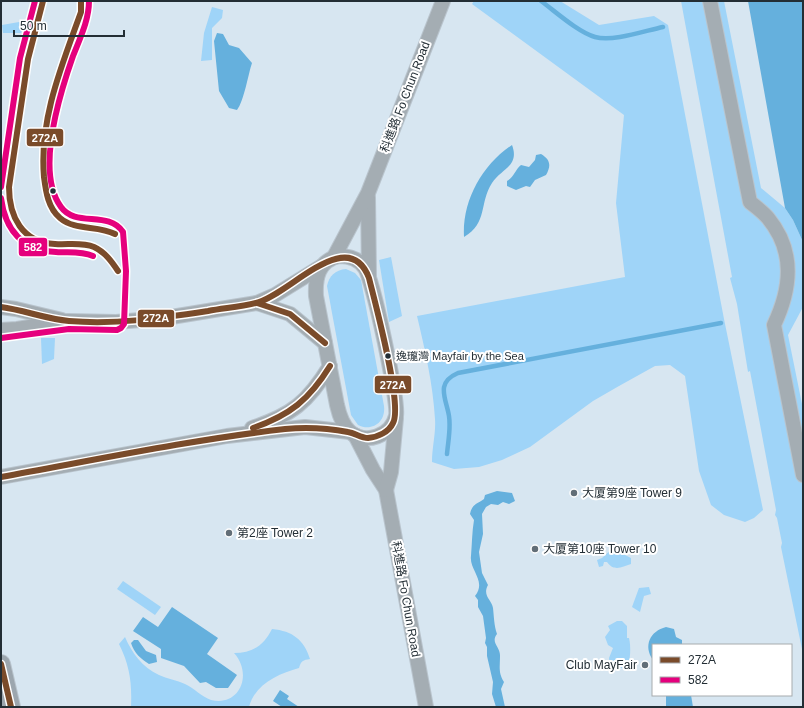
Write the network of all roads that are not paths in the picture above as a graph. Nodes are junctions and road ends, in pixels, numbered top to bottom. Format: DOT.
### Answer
graph roads {
  1 [pos="443,1"];
  2 [pos="710,1"];
  3 [pos="368,193"];
  4 [pos="334,257"];
  5 [pos="322,266"];
  6 [pos="369,278"];
  7 [pos="257,303"];
  8 [pos="1,307"];
  9 [pos="68,321"];
  10 [pos="1,330"];
  11 [pos="325,343"];
  12 [pos="330,366"];
  13 [pos="396,406"];
  14 [pos="353,433"];
  15 [pos="227,436"];
  16 [pos="803,475"];
  17 [pos="1,477"];
  18 [pos="386,490"];
  19 [pos="1,664"];
  20 [pos="11,707"];
  21 [pos="426,707"];
  1 -- 3 [label="street, 科進路 Fo Chun Road"];
  2 -- 16 [label="street"];
  3 -- 4 [label="street, 科進路 Fo Chun Road"];
  3 -- 6 [label="street, 科進路 Fo Chun Road"];
  4 -- 5 [label="street, 科進路 Fo Chun Road"];
  4 -- 6 [label="street, 科進路 Fo Chun Road"];
  5 -- 7 [label="street"];
  5 -- 11 [label="street, 科進路 Fo Chun Road"];
  6 -- 13 [label="street, 科進路 Fo Chun Road"];
  7 -- 9 [label="street"];
  7 -- 11 [label="street"];
  8 -- 9 [label="street"];
  9 -- 10 [label="street"];
  11 -- 12 [label="street, 科進路 Fo Chun Road"];
  12 -- 14 [label="street, 科進路 Fo Chun Road"];
  12 -- 15 [label="street"];
  13 -- 14 [label="street, 科進路 Fo Chun Road"];
  13 -- 18 [label="street, 科進路 Fo Chun Road"];
  14 -- 15 [label="street"];
  14 -- 18 [label="street, 科進路 Fo Chun Road"];
  15 -- 17 [label="street"];
  18 -- 21 [label="street, 科進路 Fo Chun Road"];
  19 -- 20 [label="main road"];
}
